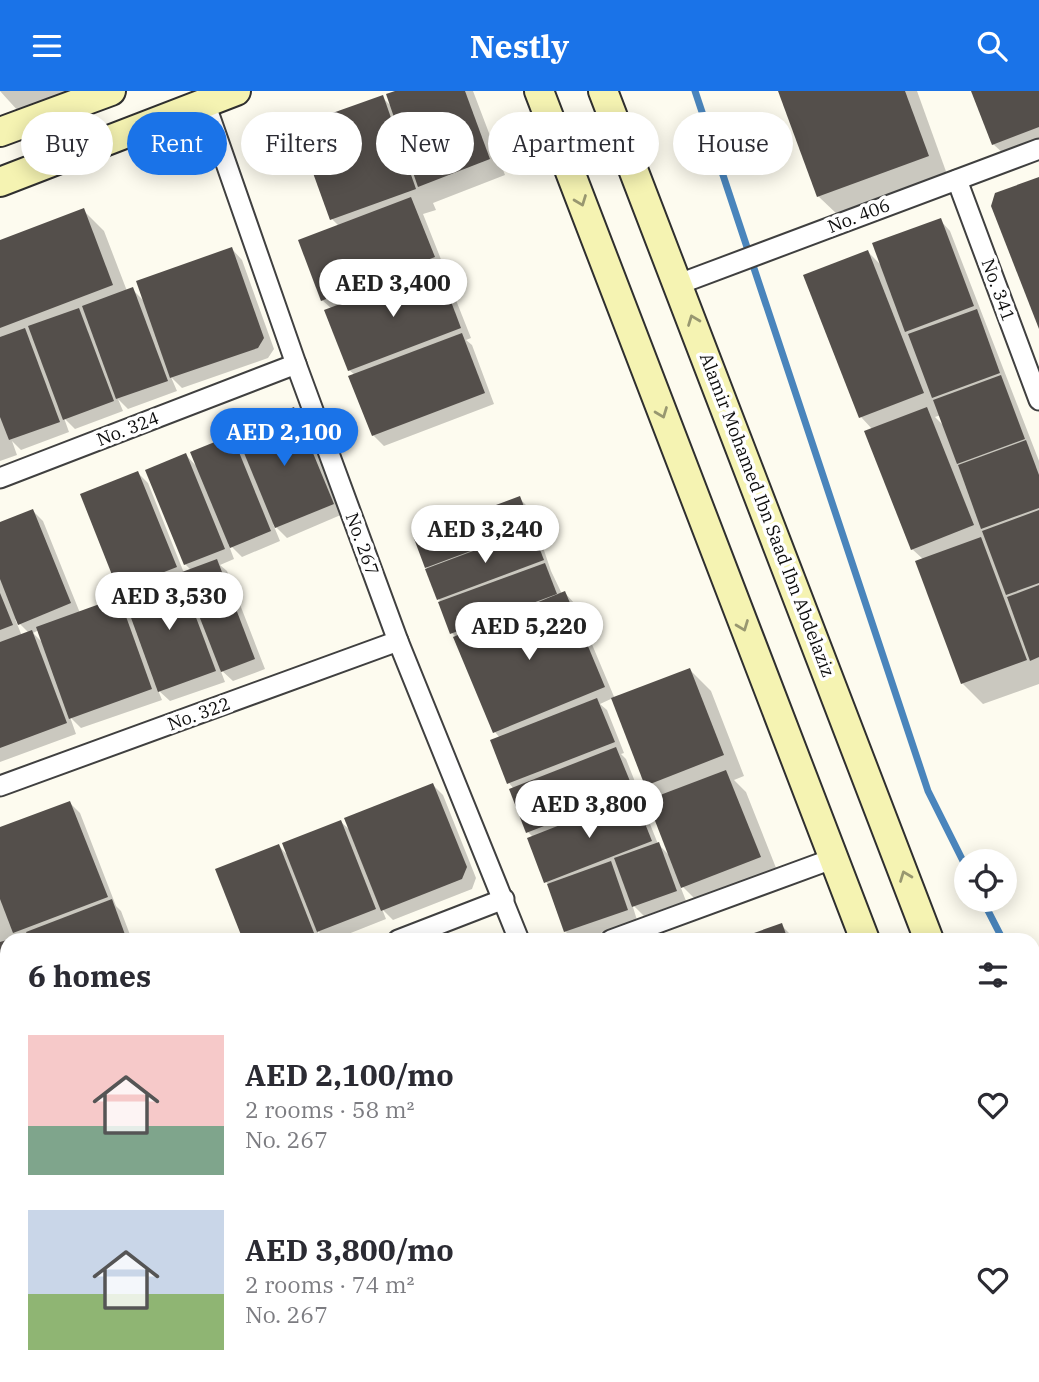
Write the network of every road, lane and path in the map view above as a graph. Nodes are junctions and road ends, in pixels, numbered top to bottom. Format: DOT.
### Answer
graph roads {
  1 [pos="111,91"];
  2 [pos="236,91"];
  3 [pos="539,91"];
  4 [pos="603,91"];
  5 [pos="205,103"];
  6 [pos="0,132"];
  7 [pos="1039,149"];
  8 [pos="957,180"];
  9 [pos="0,182"];
  10 [pos="679,284"];
  11 [pos="296,364"];
  12 [pos="1039,400"];
  13 [pos="0,478"];
  14 [pos="398,641"];
  15 [pos="0,786"];
  16 [pos="832,859"];
  17 [pos="504,899"];
  18 [pos="416,933"];
  19 [pos="516,933"];
  20 [pos="630,933"];
  21 [pos="861,933"];
  22 [pos="926,933"];
  1 -- 6 [label="main road"];
  2 -- 5 [label="main road"];
  3 -- 16 [label="main road, one-way"];
  4 -- 10 [label="main road, Alamir Mohamed Ibn Saad Ibn Abdelaziz"];
  5 -- 9 [label="main road"];
  5 -- 11 [label="street, No. 267"];
  7 -- 8 [label="street, No. 406"];
  8 -- 10 [label="street, No. 406"];
  8 -- 12 [label="street, No. 341"];
  22 -- 10 [label="main road, Alamir Mohamed Ibn Saad Ibn Abdelaziz, one-way"];
  11 -- 13 [label="street, No. 324"];
  11 -- 14 [label="street, No. 267"];
  14 -- 15 [label="street, No. 322"];
  14 -- 17 [label="street, No. 267"];
  16 -- 20 [label="street"];
  16 -- 21 [label="main road"];
  17 -- 18 [label="street"];
  17 -- 19 [label="street, No. 267"];
}
